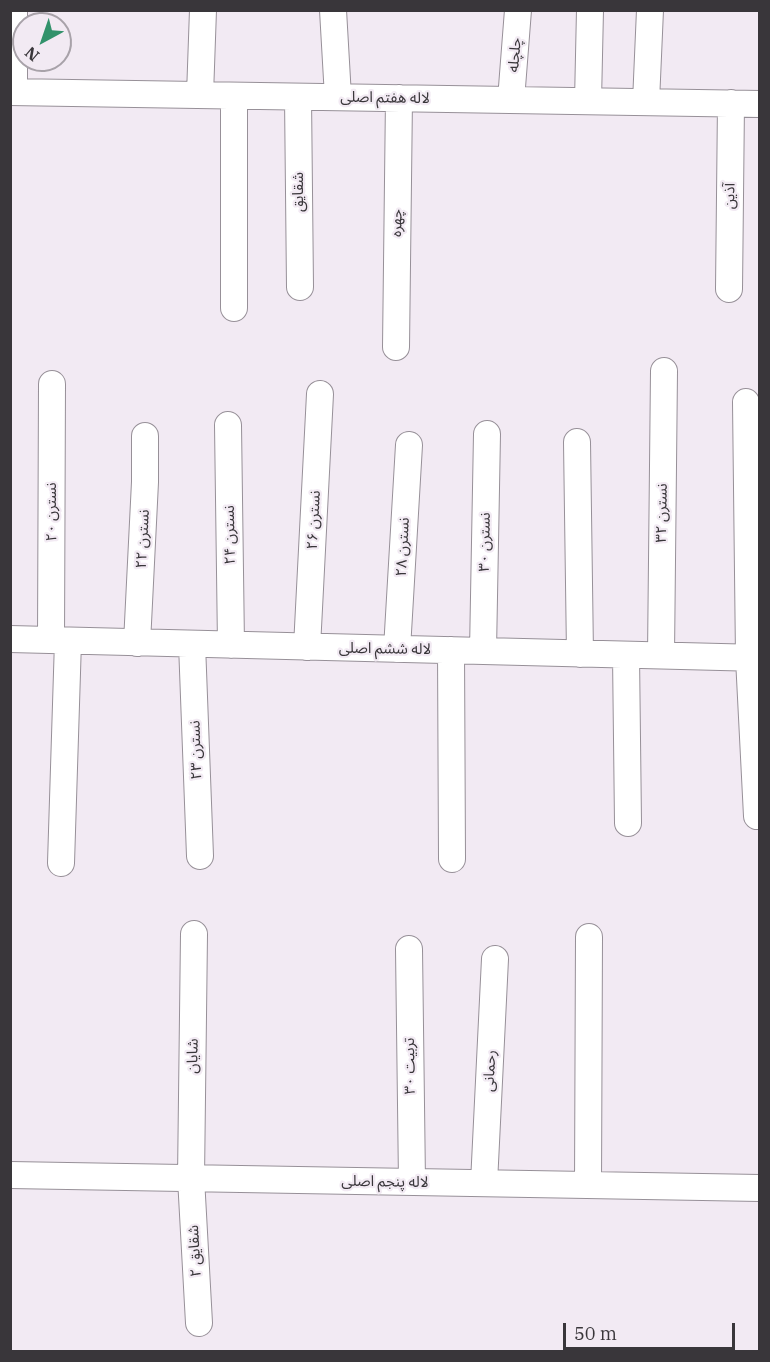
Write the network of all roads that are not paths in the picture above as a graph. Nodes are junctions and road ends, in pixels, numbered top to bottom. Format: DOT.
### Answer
graph roads {
  1 [pos="14,10"];
  2 [pos="202,10"];
  3 [pos="333,10"];
  4 [pos="518,10"];
  5 [pos="590,10"];
  6 [pos="650,10"];
  7 [pos="12,92"];
  8 [pos="200,95"];
  9 [pos="234,96"];
  10 [pos="298,97"];
  11 [pos="338,97"];
  12 [pos="399,98"];
  13 [pos="511,100"];
  14 [pos="588,101"];
  15 [pos="646,102"];
  16 [pos="731,103"];
  17 [pos="759,104"];
  18 [pos="300,287"];
  19 [pos="729,289"];
  20 [pos="234,308"];
  21 [pos="396,347"];
  22 [pos="664,371"];
  23 [pos="52,384"];
  24 [pos="320,394"];
  25 [pos="746,402"];
  26 [pos="228,425"];
  27 [pos="487,434"];
  28 [pos="145,436"];
  29 [pos="578,441"];
  30 [pos="409,445"];
  31 [pos="10,639"];
  32 [pos="60,641"];
  33 [pos="137,643"];
  34 [pos="192,644"];
  35 [pos="231,645"];
  36 [pos="307,647"];
  37 [pos="397,649"];
  38 [pos="451,650"];
  39 [pos="483,651"];
  40 [pos="580,654"];
  41 [pos="626,655"];
  42 [pos="661,655"];
  43 [pos="754,658"];
  44 [pos="757,816"];
  45 [pos="628,823"];
  46 [pos="200,856"];
  47 [pos="452,859"];
  48 [pos="61,863"];
  49 [pos="194,934"];
  50 [pos="589,937"];
  51 [pos="409,949"];
  52 [pos="495,959"];
  53 [pos="10,1175"];
  54 [pos="191,1178"];
  55 [pos="412,1182"];
  56 [pos="484,1183"];
  57 [pos="588,1185"];
  58 [pos="759,1188"];
  59 [pos="199,1323"];
  1 -- 7 [label="street"];
  2 -- 8 [label="street"];
  3 -- 11 [label="street"];
  4 -- 13 [label="street, چلچله"];
  5 -- 14 [label="street"];
  6 -- 15 [label="street"];
  7 -- 8 [label="street, لاله هفتم اصلی"];
  8 -- 9 [label="street, لاله هفتم اصلی"];
  9 -- 10 [label="street, لاله هفتم اصلی"];
  9 -- 20 [label="street"];
  10 -- 11 [label="street, لاله هفتم اصلی"];
  10 -- 18 [label="street, شقایق"];
  11 -- 12 [label="street, لاله هفتم اصلی"];
  12 -- 13 [label="street, لاله هفتم اصلی"];
  12 -- 21 [label="street, چهره"];
  13 -- 14 [label="street, لاله هفتم اصلی"];
  14 -- 15 [label="street, لاله هفتم اصلی"];
  15 -- 16 [label="street, لاله هفتم اصلی"];
  16 -- 17 [label="street, لاله هفتم اصلی"];
  16 -- 19 [label="street, آذین"];
  22 -- 42 [label="street, نسترن ۳۲"];
  23 -- 32 [label="street, نسترن ۲۰"];
  24 -- 36 [label="street, نسترن ۲۶"];
  25 -- 43 [label="street"];
  26 -- 35 [label="street, نسترن ۲۴"];
  27 -- 39 [label="street, نسترن ۳۰"];
  28 -- 33 [label="street, نسترن ۲۲"];
  29 -- 40 [label="street"];
  30 -- 37 [label="street, نسترن ۲۸"];
  31 -- 32 [label="street, لاله ششم اصلی"];
  32 -- 33 [label="street, لاله ششم اصلی"];
  32 -- 48 [label="street, نسترن ۲۰"];
  33 -- 34 [label="street, لاله ششم اصلی"];
  34 -- 35 [label="street, لاله ششم اصلی"];
  34 -- 46 [label="street, نسترن ۲۳"];
  35 -- 36 [label="street, لاله ششم اصلی"];
  36 -- 37 [label="street, لاله ششم اصلی"];
  37 -- 38 [label="street, لاله ششم اصلی"];
  38 -- 39 [label="street, لاله ششم اصلی"];
  38 -- 47 [label="street"];
  39 -- 40 [label="street, لاله ششم اصلی"];
  40 -- 41 [label="street, لاله ششم اصلی"];
  41 -- 42 [label="street, لاله ششم اصلی"];
  41 -- 45 [label="street"];
  42 -- 43 [label="street, لاله ششم اصلی"];
  43 -- 44 [label="street"];
  49 -- 54 [label="street, شایان"];
  50 -- 57 [label="street"];
  51 -- 55 [label="street, تربیت ۳۰"];
  52 -- 56 [label="street, رحمانی"];
  53 -- 54 [label="street, لاله پنجم اصلی"];
  54 -- 55 [label="street, لاله پنجم اصلی"];
  54 -- 59 [label="street, شقایق ۲"];
  55 -- 56 [label="street, لاله پنجم اصلی"];
  56 -- 57 [label="street, لاله پنجم اصلی"];
  57 -- 58 [label="street, لاله پنجم اصلی"];
}
